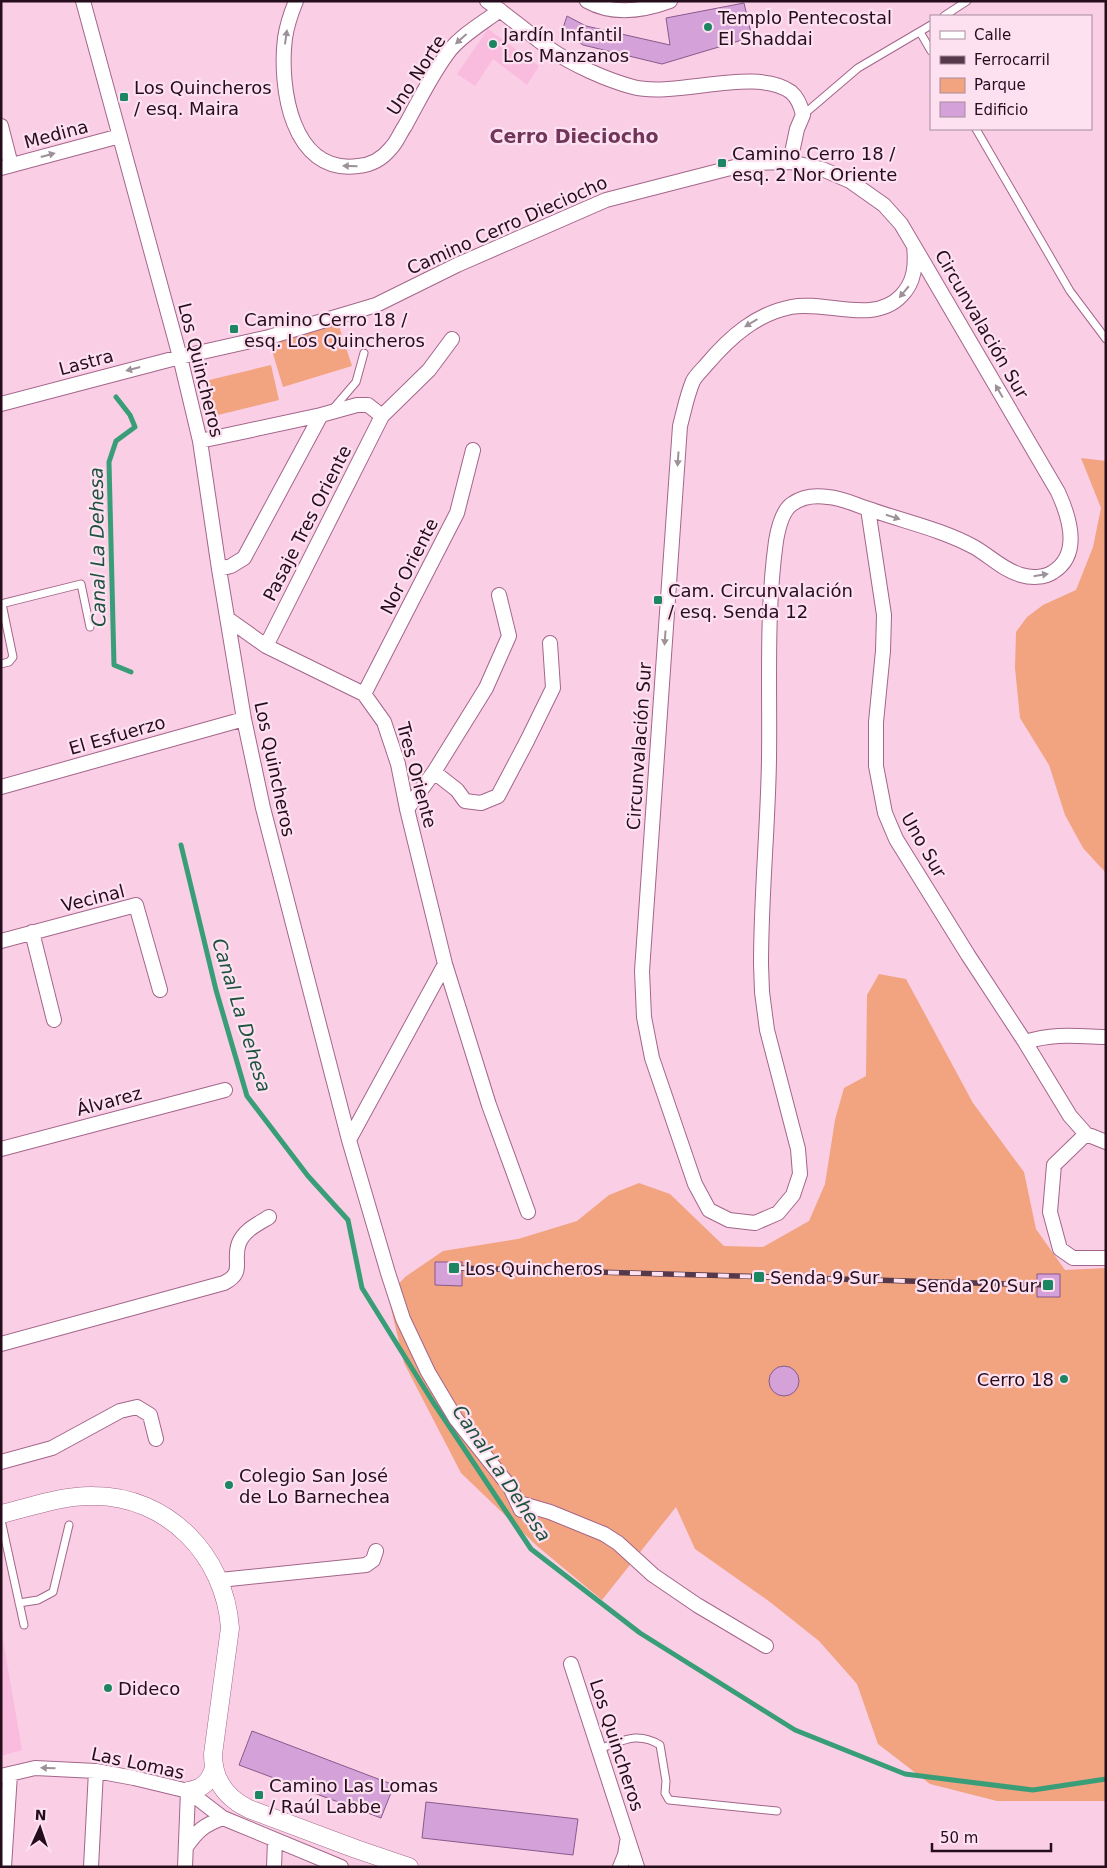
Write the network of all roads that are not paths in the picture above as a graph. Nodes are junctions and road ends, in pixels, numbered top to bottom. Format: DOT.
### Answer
graph roads {
  1 [pos="83,1"];
  2 [pos="296,1"];
  3 [pos="487,1"];
  4 [pos="587,1"];
  5 [pos="670,1"];
  6 [pos="967,1"];
  7 [pos="500,10"];
  8 [pos="946,15"];
  9 [pos="930,26"];
  10 [pos="920,32"];
  11 [pos="930,49"];
  12 [pos="803,115"];
  13 [pos="1,126"];
  14 [pos="977,130"];
  15 [pos="120,136"];
  16 [pos="790,162"];
  17 [pos="6,166"];
  18 [pos="914,246"];
  19 [pos="452,339"];
  20 [pos="1106,339"];
  21 [pos="364,353"];
  22 [pos="180,357"];
  23 [pos="1,404"];
  24 [pos="326,413"];
  25 [pos="382,416"];
  26 [pos="200,441"];
  27 [pos="474,450"];
  28 [pos="868,509"];
  29 [pos="219,569"];
  30 [pos="500,595"];
  31 [pos="2,604"];
  32 [pos="228,619"];
  33 [pos="90,627"];
  34 [pos="550,642"];
  35 [pos="266,646"];
  36 [pos="1,664"];
  37 [pos="364,694"];
  38 [pos="244,719"];
  39 [pos="434,772"];
  40 [pos="1,787"];
  41 [pos="407,810"];
  42 [pos="32,932"];
  43 [pos="1,941"];
  44 [pos="445,964"];
  45 [pos="160,990"];
  46 [pos="54,1020"];
  47 [pos="1106,1037"];
  48 [pos="1026,1042"];
  49 [pos="225,1090"];
  50 [pos="1086,1134"];
  51 [pos="349,1140"];
  52 [pos="1106,1142"];
  53 [pos="1,1149"];
  54 [pos="528,1212"];
  55 [pos="268,1217"];
  56 [pos="1106,1258"];
  57 [pos="1,1344"];
  58 [pos="156,1439"];
  59 [pos="1,1462"];
  60 [pos="1,1514"];
  61 [pos="1,1520"];
  62 [pos="69,1525"];
  63 [pos="376,1551"];
  64 [pos="220,1580"];
  65 [pos="19,1602"];
  66 [pos="24,1625"];
  67 [pos="766,1646"];
  68 [pos="571,1664"];
  69 [pos="599,1749"];
  70 [pos="214,1768"];
  71 [pos="96,1771"];
  72 [pos="6,1775"];
  73 [pos="188,1791"];
  74 [pos="777,1811"];
  75 [pos="223,1818"];
  76 [pos="627,1838"];
  77 [pos="276,1840"];
  78 [pos="186,1847"];
  79 [pos="4,1867"];
  80 [pos="91,1867"];
  81 [pos="185,1867"];
  82 [pos="274,1867"];
  83 [pos="341,1867"];
  84 [pos="410,1867"];
  85 [pos="620,1867"];
  86 [pos="637,1867"];
  1 -- 15 [label="street, Los Quincheros"];
  7 -- 2 [label="street, Uno Norte, one-way"];
  3 -- 7 [label="street"];
  4 -- 5 [label="street"];
  6 -- 8 [label="lane"];
  7 -- 12 [label="street"];
  9 -- 10 [label="lane"];
  10 -- 11 [label="lane"];
  10 -- 12 [label="lane"];
  12 -- 16 [label="street"];
  13 -- 17 [label="street"];
  14 -- 20 [label="lane"];
  17 -- 15 [label="street, Medina, one-way"];
  15 -- 22 [label="street, Los Quincheros"];
  16 -- 18 [label="street, Camino Cerro Dieciocho"];
  16 -- 22 [label="street, Camino Cerro Dieciocho"];
  28 -- 18 [label="street, Circunvalación Sur, one-way"];
  18 -- 28 [label="street, Circunvalación Sur, one-way"];
  19 -- 25 [label="street, Pasaje Tres Oriente"];
  21 -- 24 [label="lane"];
  22 -- 23 [label="street, Lastra, one-way"];
  22 -- 26 [label="street, Los Quincheros"];
  24 -- 25 [label="street"];
  24 -- 26 [label="street"];
  24 -- 29 [label="street"];
  25 -- 35 [label="street, Pasaje Tres Oriente"];
  26 -- 29 [label="street, Los Quincheros"];
  27 -- 37 [label="street, Nor Oriente"];
  28 -- 48 [label="street, Uno Sur"];
  29 -- 32 [label="street, Los Quincheros"];
  30 -- 39 [label="street"];
  31 -- 33 [label="lane"];
  31 -- 36 [label="lane"];
  32 -- 35 [label="street, Tres Oriente"];
  32 -- 38 [label="street, Los Quincheros"];
  34 -- 39 [label="street"];
  35 -- 37 [label="street, Tres Oriente"];
  37 -- 41 [label="street, Tres Oriente"];
  38 -- 40 [label="street, El Esfuerzo"];
  38 -- 51 [label="street, Los Quincheros"];
  39 -- 41 [label="street"];
  41 -- 44 [label="street, Tres Oriente"];
  42 -- 43 [label="street, Vecinal"];
  42 -- 45 [label="street, Vecinal"];
  42 -- 46 [label="street"];
  44 -- 51 [label="street"];
  44 -- 54 [label="street, Tres Oriente"];
  47 -- 48 [label="street"];
  48 -- 50 [label="street, Uno Sur"];
  49 -- 53 [label="street, Álvarez"];
  50 -- 52 [label="street, Uno Sur"];
  50 -- 56 [label="street"];
  51 -- 67 [label="street, Los Quincheros"];
  55 -- 57 [label="street"];
  58 -- 59 [label="street"];
  60 -- 64 [label="street"];
  61 -- 65 [label="lane"];
  62 -- 65 [label="lane"];
  63 -- 64 [label="street"];
  64 -- 70 [label="street"];
  65 -- 66 [label="lane"];
  68 -- 69 [label="street, Los Quincheros"];
  69 -- 74 [label="lane"];
  69 -- 76 [label="street, Los Quincheros"];
  70 -- 73 [label="street"];
  70 -- 84 [label="street"];
  71 -- 72 [label="street, Las Lomas, one-way"];
  71 -- 73 [label="street, Las Lomas"];
  71 -- 80 [label="street"];
  72 -- 79 [label="street"];
  73 -- 75 [label="street, Las Lomas"];
  73 -- 78 [label="street"];
  75 -- 77 [label="street, Las Lomas"];
  75 -- 78 [label="street"];
  76 -- 85 [label="street, Los Quincheros"];
  76 -- 86 [label="street, Los Quincheros"];
  77 -- 82 [label="street"];
  77 -- 83 [label="street, Las Lomas"];
  78 -- 81 [label="street"];
}
